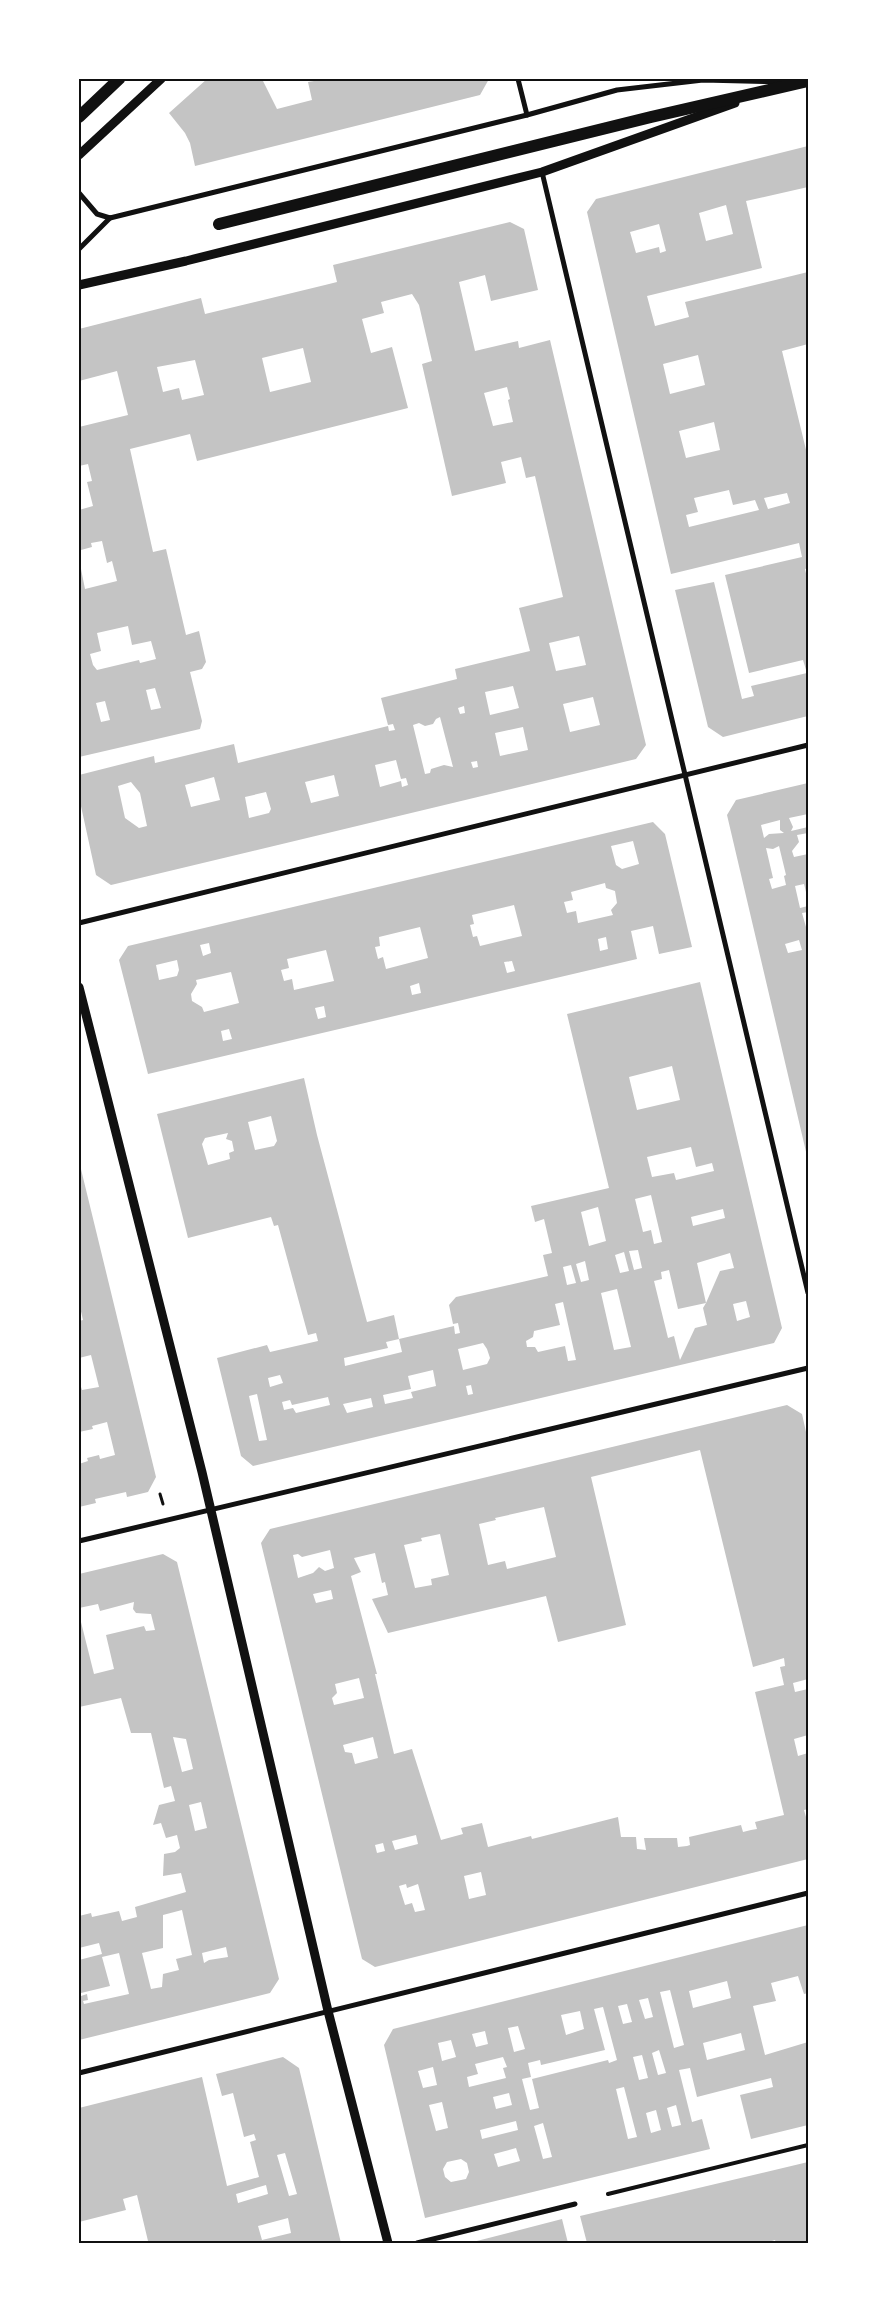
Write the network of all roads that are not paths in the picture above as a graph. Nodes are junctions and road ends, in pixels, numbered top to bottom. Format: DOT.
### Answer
graph roads {
  1 [pos="120,79"];
  2 [pos="161,79"];
  3 [pos="518,79"];
  4 [pos="806,82"];
  5 [pos="765,92"];
  6 [pos="527,115"];
  7 [pos="79,117"];
  8 [pos="79,155"];
  9 [pos="542,172"];
  10 [pos="79,193"];
  11 [pos="110,218"];
  12 [pos="219,224"];
  13 [pos="79,249"];
  14 [pos="79,285"];
  15 [pos="808,745"];
  16 [pos="686,776"];
  17 [pos="79,923"];
  18 [pos="79,987"];
  19 [pos="808,1293"];
  20 [pos="808,1368"];
  21 [pos="211,1508"];
  22 [pos="79,1541"];
  23 [pos="808,1893"];
  24 [pos="328,2012"];
  25 [pos="79,2073"];
  26 [pos="808,2145"];
  27 [pos="608,2194"];
  28 [pos="575,2204"];
  29 [pos="388,2243"];
  30 [pos="417,2243"];
  1 -- 7 [label="main road"];
  2 -- 8 [label="street"];
  3 -- 6 [label="street"];
  4 -- 5 [label="main road"];
  4 -- 6 [label="street"];
  5 -- 9 [label="street"];
  5 -- 12 [label="main road"];
  6 -- 11 [label="street"];
  9 -- 14 [label="street"];
  9 -- 16 [label="street"];
  10 -- 11 [label="street"];
  11 -- 13 [label="street"];
  15 -- 16 [label="street"];
  16 -- 17 [label="street"];
  16 -- 19 [label="street"];
  18 -- 21 [label="street"];
  20 -- 21 [label="street"];
  21 -- 22 [label="street"];
  21 -- 24 [label="street"];
  23 -- 24 [label="street"];
  24 -- 25 [label="street"];
  24 -- 29 [label="street"];
  26 -- 27 [label="lane"];
  28 -- 30 [label="street"];
}
